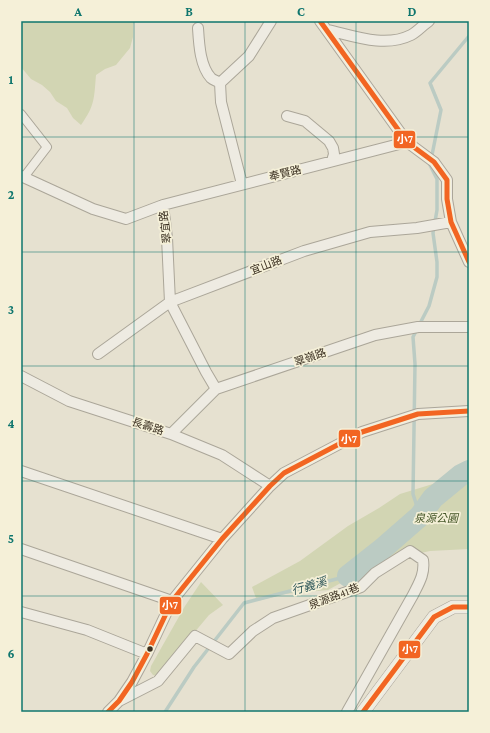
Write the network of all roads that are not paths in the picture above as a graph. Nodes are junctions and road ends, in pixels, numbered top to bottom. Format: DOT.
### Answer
graph roads {
  1 [pos="271,21"];
  2 [pos="320,21"];
  3 [pos="429,21"];
  4 [pos="198,28"];
  5 [pos="328,30"];
  6 [pos="220,83"];
  7 [pos="21,114"];
  8 [pos="287,116"];
  9 [pos="407,142"];
  10 [pos="332,161"];
  11 [pos="22,176"];
  12 [pos="242,184"];
  13 [pos="163,205"];
  14 [pos="451,222"];
  15 [pos="469,262"];
  16 [pos="170,302"];
  17 [pos="469,327"];
  18 [pos="98,354"];
  19 [pos="21,376"];
  20 [pos="216,389"];
  21 [pos="469,411"];
  22 [pos="171,434"];
  23 [pos="21,471"];
  24 [pos="270,486"];
  25 [pos="222,539"];
  26 [pos="21,549"];
  27 [pos="172,601"];
  28 [pos="469,606"];
  29 [pos="21,612"];
  30 [pos="147,654"];
  31 [pos="119,701"];
  32 [pos="108,712"];
  33 [pos="347,712"];
  34 [pos="363,712"];
  1 -- 6 [label="street"];
  2 -- 5 [label="street"];
  3 -- 5 [label="street"];
  4 -- 6 [label="street"];
  5 -- 9 [label="street"];
  6 -- 12 [label="street"];
  7 -- 11 [label="street"];
  8 -- 10 [label="street"];
  9 -- 10 [label="street, 奉賢路"];
  9 -- 14 [label="street"];
  10 -- 12 [label="street, 奉賢路"];
  11 -- 13 [label="street, 翠宜路"];
  12 -- 13 [label="street, 奉賢路"];
  13 -- 16 [label="street, 翠宜路"];
  14 -- 15 [label="street"];
  14 -- 16 [label="street, 宜山路"];
  16 -- 18 [label="street, 宜山路"];
  16 -- 20 [label="street, 翠宜路"];
  17 -- 20 [label="street, 翠嶺路"];
  19 -- 22 [label="street, 長壽路"];
  20 -- 22 [label="street, 翠嶺路"];
  21 -- 24 [label="street"];
  22 -- 24 [label="street, 長壽路"];
  23 -- 25 [label="street"];
  24 -- 25 [label="street"];
  25 -- 27 [label="street"];
  26 -- 27 [label="street"];
  27 -- 30 [label="street"];
  28 -- 34 [label="street"];
  29 -- 30 [label="street"];
  30 -- 31 [label="street"];
  31 -- 32 [label="street"];
  31 -- 33 [label="street, 泉源路41巷"];
}
